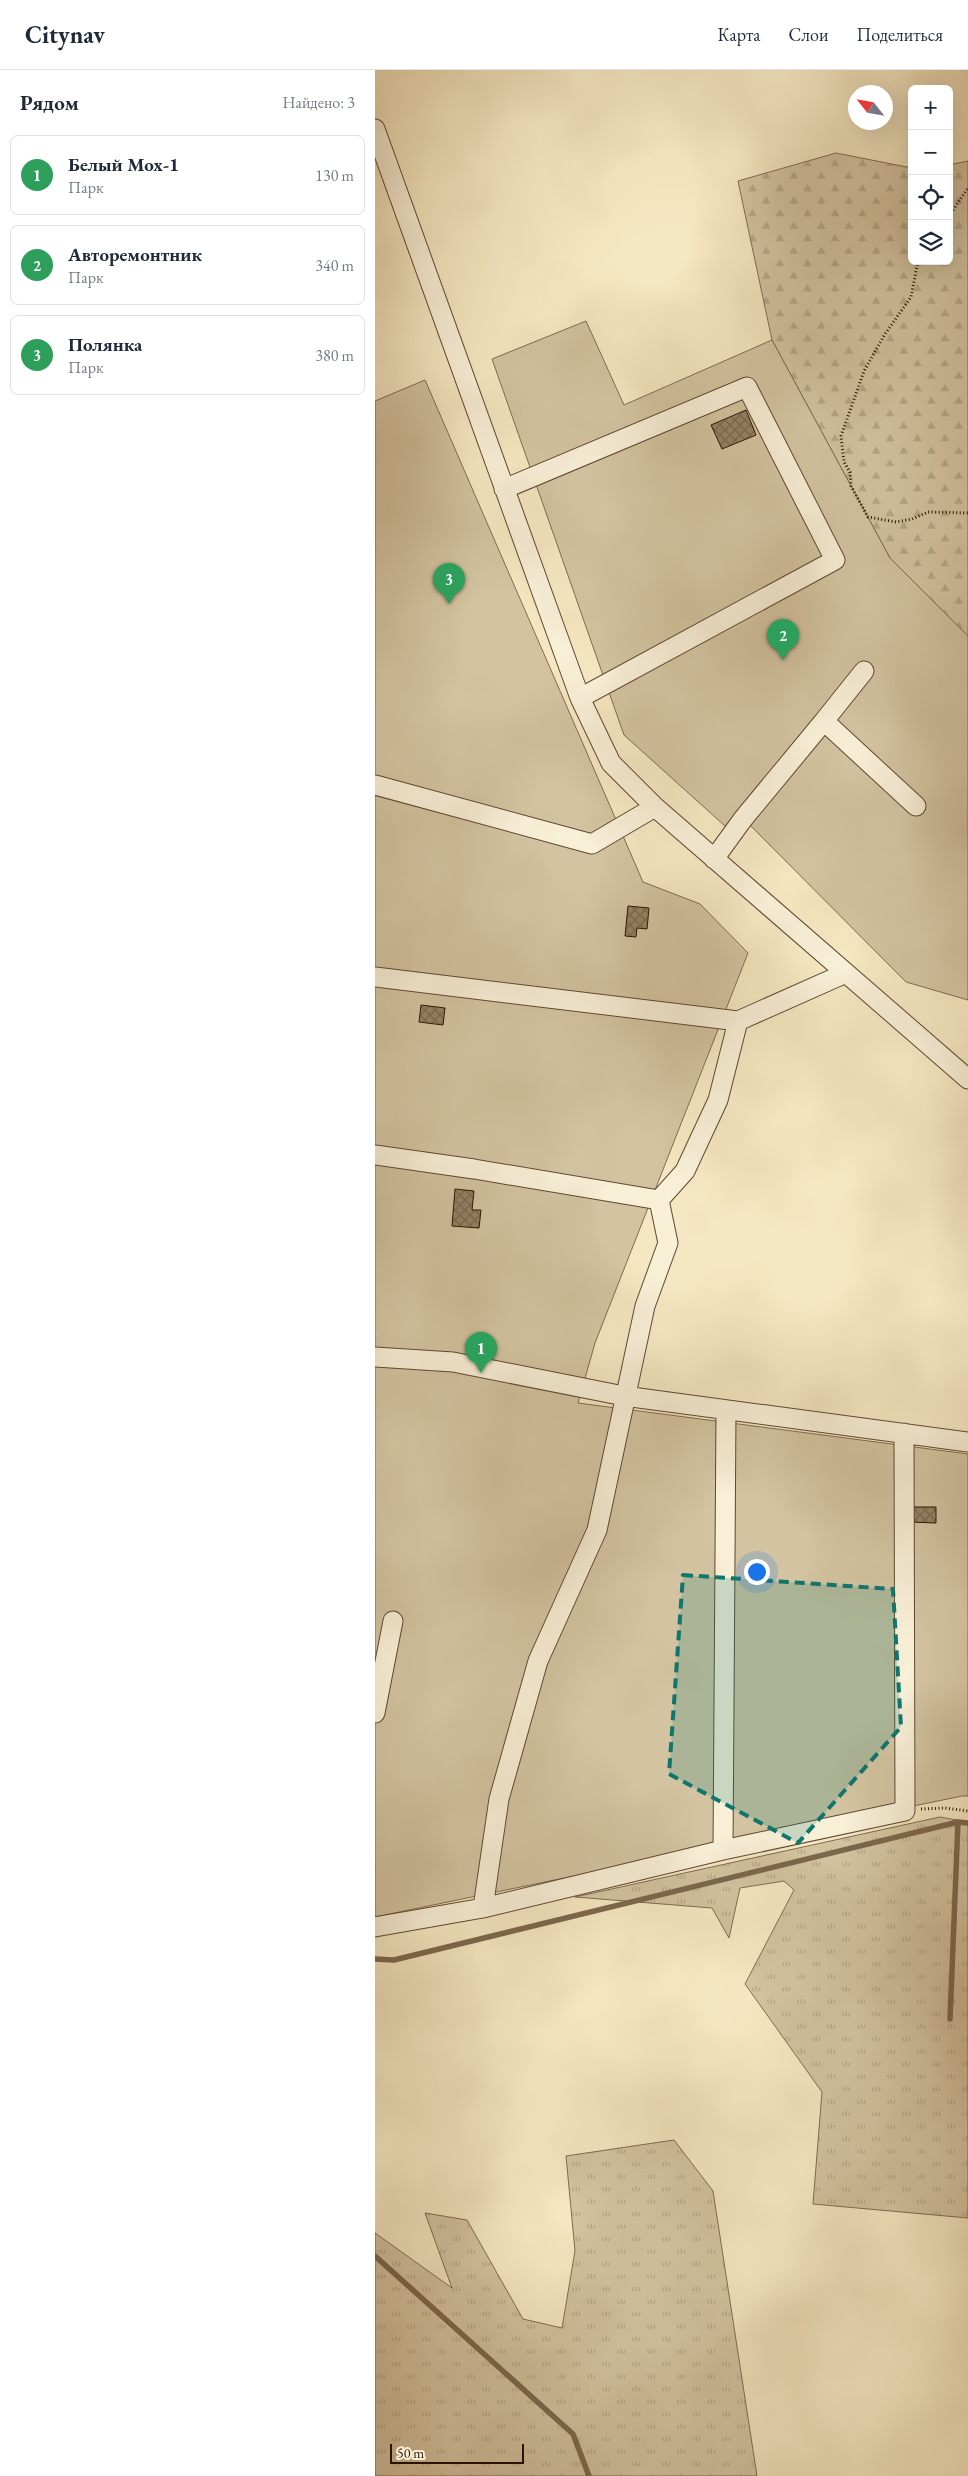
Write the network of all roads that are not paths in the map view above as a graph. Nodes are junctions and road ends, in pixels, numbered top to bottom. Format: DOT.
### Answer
graph roads {
  1 [pos="375,129"];
  2 [pos="503,489"];
  3 [pos="864,671"];
  4 [pos="580,698"];
  5 [pos="824,721"];
  6 [pos="375,786"];
  7 [pos="917,806"];
  8 [pos="655,807"];
  9 [pos="714,859"];
  10 [pos="846,973"];
  11 [pos="375,977"];
  12 [pos="738,1022"];
  13 [pos="968,1079"];
  14 [pos="375,1155"];
  15 [pos="659,1200"];
  16 [pos="375,1357"];
  17 [pos="624,1396"];
  18 [pos="726,1410"];
  19 [pos="903,1433"];
  20 [pos="968,1442"];
  21 [pos="393,1621"];
  22 [pos="375,1714"];
  23 [pos="723,1850"];
  24 [pos="483,1908"];
  25 [pos="375,1927"];
  1 -- 2 [label="street"];
  2 -- 4 [label="street"];
  2 -- 4 [label="street"];
  3 -- 5 [label="street"];
  4 -- 8 [label="street"];
  5 -- 7 [label="street"];
  5 -- 9 [label="street"];
  6 -- 8 [label="street"];
  8 -- 9 [label="street"];
  9 -- 10 [label="street"];
  10 -- 12 [label="street"];
  10 -- 13 [label="street"];
  11 -- 12 [label="street"];
  12 -- 15 [label="street"];
  14 -- 15 [label="street"];
  15 -- 17 [label="street"];
  16 -- 17 [label="street"];
  17 -- 18 [label="street"];
  17 -- 24 [label="street"];
  18 -- 19 [label="street"];
  18 -- 23 [label="street"];
  19 -- 20 [label="street"];
  19 -- 23 [label="street"];
  21 -- 22 [label="street"];
  23 -- 24 [label="street"];
  24 -- 25 [label="street"];
}
